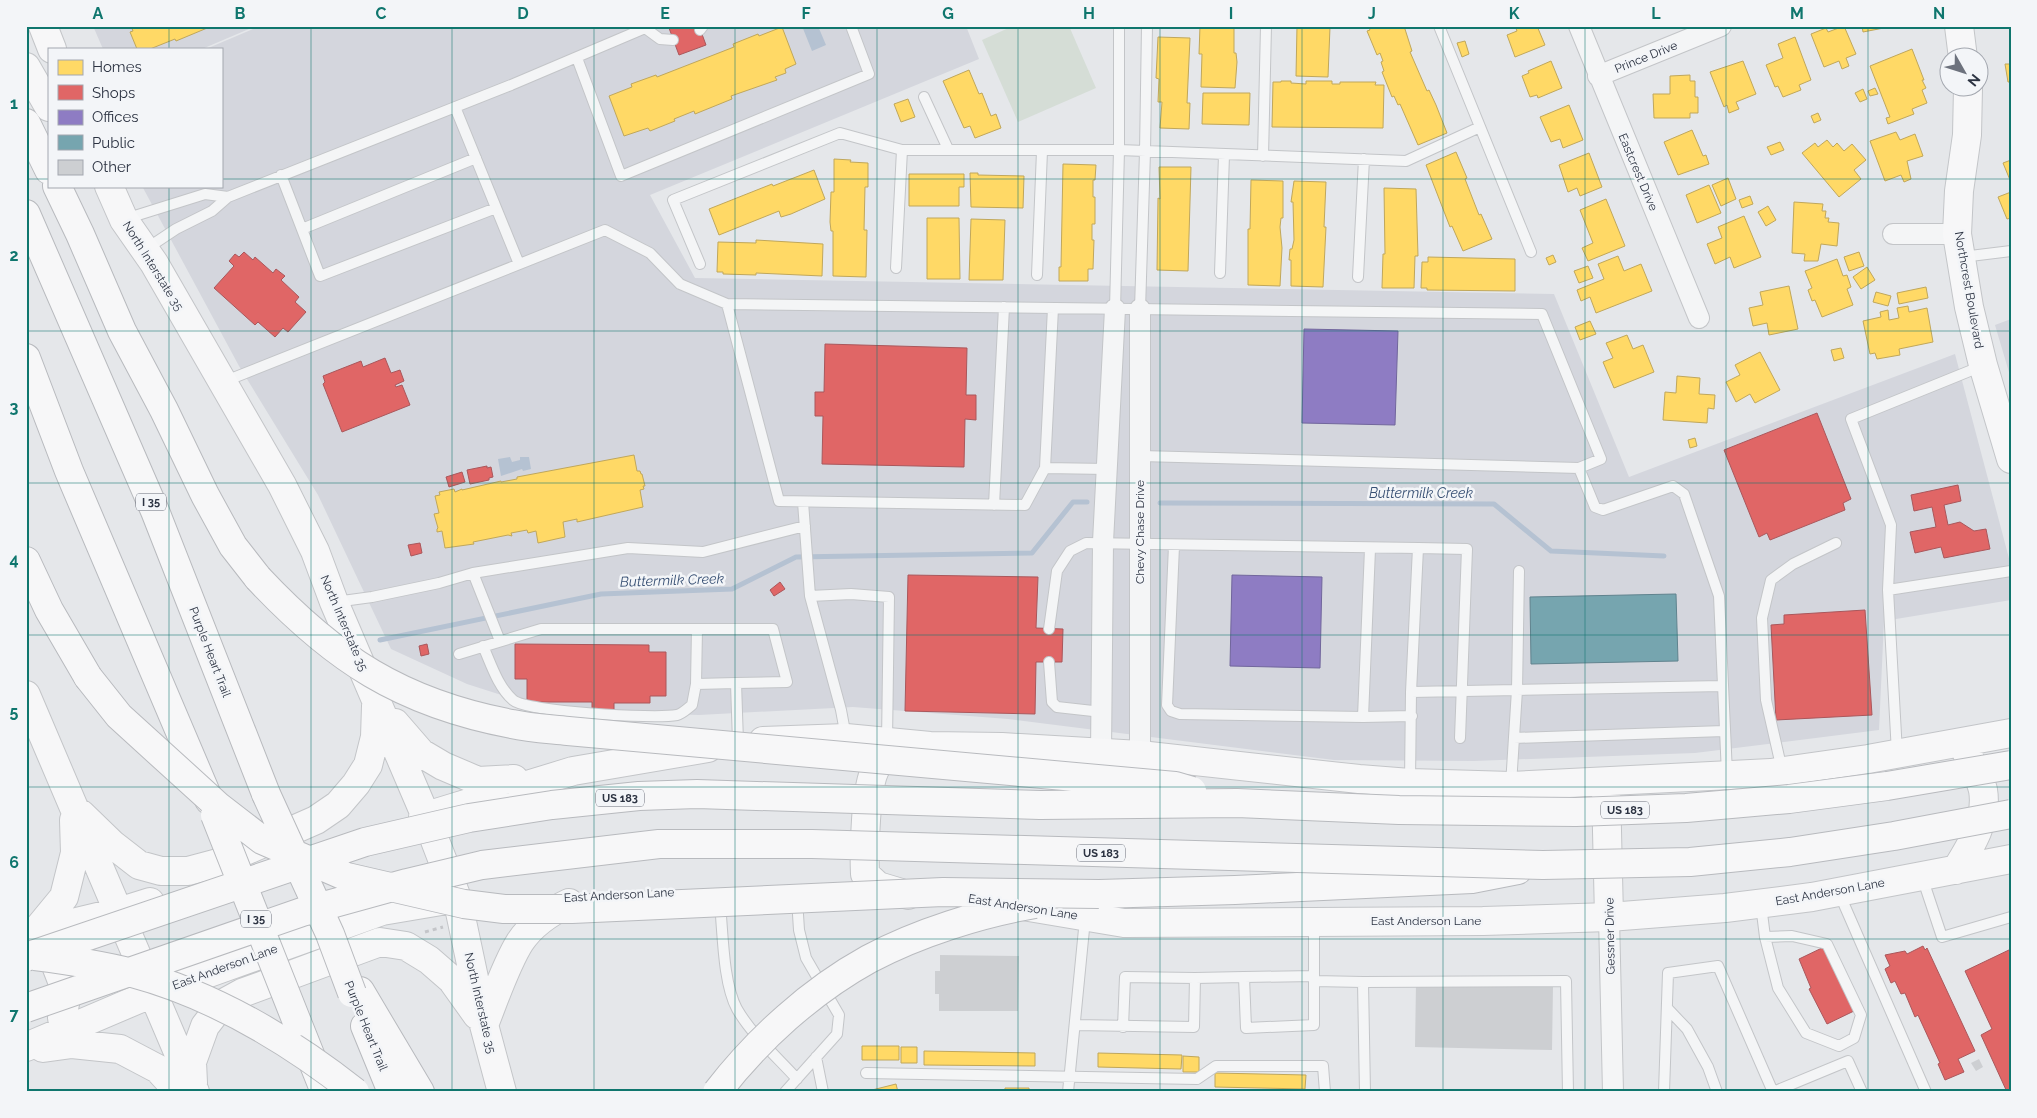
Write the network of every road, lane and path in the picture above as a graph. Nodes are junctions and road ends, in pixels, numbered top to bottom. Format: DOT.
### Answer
graph roads {
  1 [pos="43,26"];
  2 [pos="851,26"];
  3 [pos="1119,26"];
  4 [pos="1147,26"];
  5 [pos="1266,26"];
  6 [pos="1438,26"];
  7 [pos="1579,26"];
  8 [pos="1721,26"];
  9 [pos="1959,26"];
  10 [pos="648,27"];
  11 [pos="673,40"];
  12 [pos="52,48"];
  13 [pos="1962,48"];
  14 [pos="577,58"];
  15 [pos="26,67"];
  16 [pos="1598,76"];
  17 [pos="924,97"];
  18 [pos="1968,98"];
  19 [pos="48,105"];
  20 [pos="454,107"];
  21 [pos="26,123"];
  22 [pos="1480,127"];
  23 [pos="948,149"];
  24 [pos="902,150"];
  25 [pos="1119,150"];
  26 [pos="1042,151"];
  27 [pos="1145,152"];
  28 [pos="1224,155"];
  29 [pos="1263,156"];
  30 [pos="476,158"];
  31 [pos="1364,159"];
  32 [pos="48,168"];
  33 [pos="281,175"];
  34 [pos="58,188"];
  35 [pos="99,188"];
  36 [pos="110,188"];
  37 [pos="228,197"];
  38 [pos="496,208"];
  39 [pos="26,214"];
  40 [pos="124,220"];
  41 [pos="302,229"];
  42 [pos="1892,234"];
  43 [pos="1959,245"];
  44 [pos="145,249"];
  45 [pos="2011,251"];
  46 [pos="1531,252"];
  47 [pos="519,264"];
  48 [pos="700,264"];
  49 [pos="896,268"];
  50 [pos="1220,273"];
  51 [pos="1036,275"];
  52 [pos="1358,277"];
  53 [pos="727,304"];
  54 [pos="1004,307"];
  55 [pos="1052,308"];
  56 [pos="1115,309"];
  57 [pos="1140,309"];
  58 [pos="1699,318"];
  59 [pos="26,358"];
  60 [pos="1983,366"];
  61 [pos="222,382"];
  62 [pos="1141,456"];
  63 [pos="2011,459"];
  64 [pos="1045,468"];
  65 [pos="1579,468"];
  66 [pos="1107,469"];
  67 [pos="802,502"];
  68 [pos="994,505"];
  69 [pos="805,526"];
  70 [pos="1103,542"];
  71 [pos="1836,543"];
  72 [pos="1140,545"];
  73 [pos="1174,546"];
  74 [pos="1418,548"];
  75 [pos="1370,549"];
  76 [pos="26,562"];
  77 [pos="2011,571"];
  78 [pos="1519,572"];
  79 [pos="473,573"];
  80 [pos="1888,590"];
  81 [pos="810,596"];
  82 [pos="334,602"];
  83 [pos="696,629"];
  84 [pos="1049,629"];
  85 [pos="500,642"];
  86 [pos="483,646"];
  87 [pos="459,654"];
  88 [pos="1049,662"];
  89 [pos="736,683"];
  90 [pos="696,684"];
  91 [pos="1722,686"];
  92 [pos="1517,690"];
  93 [pos="1463,691"];
  94 [pos="1411,692"];
  95 [pos="26,695"];
  96 [pos="377,700"];
  97 [pos="1102,712"];
  98 [pos="1412,716"];
  99 [pos="1363,717"];
  100 [pos="1724,731"];
  101 [pos="2011,733"];
  102 [pos="846,738"];
  103 [pos="1460,738"];
  104 [pos="1514,738"];
  105 [pos="738,742"];
  106 [pos="887,742"];
  107 [pos="1962,742"];
  108 [pos="930,746"];
  109 [pos="1101,753"];
  110 [pos="1897,753"];
  111 [pos="1140,755"];
  112 [pos="2011,765"];
  113 [pos="572,771"];
  114 [pos="1782,771"];
  115 [pos="1727,775"];
  116 [pos="1606,781"];
  117 [pos="1410,783"];
  118 [pos="1511,786"];
  119 [pos="1237,803"];
  120 [pos="73,806"];
  121 [pos="2011,814"];
  122 [pos="426,816"];
  123 [pos="2011,859"];
  124 [pos="1543,865"];
  125 [pos="1956,870"];
  126 [pos="1922,876"];
  127 [pos="796,888"];
  128 [pos="719,889"];
  129 [pos="1839,892"];
  130 [pos="1099,894"];
  131 [pos="912,896"];
  132 [pos="457,898"];
  133 [pos="577,898"];
  134 [pos="1760,904"];
  135 [pos="118,912"];
  136 [pos="1085,917"];
  137 [pos="1609,917"];
  138 [pos="2011,918"];
  139 [pos="1314,921"];
  140 [pos="1765,937"];
  141 [pos="28,944"];
  142 [pos="1244,977"];
  143 [pos="1195,978"];
  144 [pos="1314,978"];
  145 [pos="1363,982"];
  146 [pos="356,992"];
  147 [pos="153,993"];
  148 [pos="26,1008"];
  149 [pos="1667,1008"];
  150 [pos="484,1025"];
  151 [pos="1075,1025"];
  152 [pos="1123,1027"];
  153 [pos="38,1041"];
  154 [pos="26,1050"];
  155 [pos="816,1057"];
  156 [pos="866,1073"];
  157 [pos="1070,1076"];
  158 [pos="797,1079"];
  159 [pos="189,1090"];
  160 [pos="325,1092"];
  161 [pos="355,1092"];
  162 [pos="392,1092"];
  163 [pos="420,1092"];
  164 [pos="502,1092"];
  165 [pos="718,1092"];
  166 [pos="784,1092"];
  167 [pos="823,1092"];
  168 [pos="1068,1092"];
  169 [pos="1325,1092"];
  170 [pos="1365,1092"];
  171 [pos="1568,1092"];
  172 [pos="1614,1092"];
  173 [pos="1664,1092"];
  174 [pos="1717,1092"];
  175 [pos="1773,1092"];
  176 [pos="1862,1092"];
  177 [pos="1926,1092"];
  1 -- 12 [label="main road"];
  2 -- 14 [label="lane"];
  3 -- 25 [label="lane"];
  4 -- 27 [label="lane"];
  5 -- 29 [label="lane"];
  6 -- 22 [label="lane"];
  7 -- 16 [label="street, Eastcrest Drive"];
  8 -- 16 [label="street, Prince Drive"];
  9 -- 13 [label="main road"];
  10 -- 11 [label="lane"];
  10 -- 14 [label="lane"];
  14 -- 20 [label="lane"];
  15 -- 19 [label="main road"];
  16 -- 58 [label="street, Eastcrest Drive"];
  17 -- 23 [label="lane"];
  18 -- 43 [label="main road, Northcrest Boulevard"];
  20 -- 30 [label="lane"];
  20 -- 33 [label="lane"];
  21 -- 32 [label="main road"];
  22 -- 31 [label="lane"];
  22 -- 46 [label="lane"];
  23 -- 24 [label="lane"];
  23 -- 26 [label="lane"];
  24 -- 48 [label="lane"];
  24 -- 49 [label="lane"];
  25 -- 26 [label="lane"];
  25 -- 27 [label="lane"];
  25 -- 56 [label="lane"];
  26 -- 51 [label="lane"];
  27 -- 28 [label="lane"];
  27 -- 57 [label="lane"];
  28 -- 29 [label="lane"];
  28 -- 50 [label="lane"];
  29 -- 31 [label="lane"];
  30 -- 38 [label="lane"];
  30 -- 41 [label="lane"];
  31 -- 52 [label="lane"];
  33 -- 37 [label="lane"];
  33 -- 41 [label="lane"];
  34 -- 119 [label="main road, bridge"];
  35 -- 40 [label="main road"];
  36 -- 40 [label="main road, North Interstate 35"];
  37 -- 40 [label="lane"];
  37 -- 44 [label="lane"];
  38 -- 41 [label="lane"];
  38 -- 47 [label="lane"];
  39 -- 146 [label="main road, Purple Heart Trail / I 35, bridge"];
  40 -- 44 [label="main road, North Interstate 35"];
  42 -- 43 [label="street"];
  43 -- 45 [label="lane"];
  43 -- 60 [label="main road, Northcrest Boulevard"];
  44 -- 61 [label="main road, North Interstate 35"];
  47 -- 53 [label="lane"];
  47 -- 61 [label="lane"];
  53 -- 54 [label="lane"];
  53 -- 67 [label="lane"];
  54 -- 55 [label="lane"];
  54 -- 68 [label="lane"];
  55 -- 56 [label="lane"];
  55 -- 64 [label="lane"];
  56 -- 57 [label="lane"];
  56 -- 66 [label="street"];
  57 -- 62 [label="street, Chevy Chase Drive"];
  57 -- 65 [label="lane"];
  59 -- 160 [label="main road, I 35, bridge"];
  60 -- 63 [label="main road, Northcrest Boulevard"];
  60 -- 80 [label="lane"];
  61 -- 82 [label="main road, North Interstate 35"];
  62 -- 65 [label="lane"];
  62 -- 72 [label="street, Chevy Chase Drive"];
  64 -- 66 [label="lane"];
  64 -- 68 [label="lane"];
  65 -- 91 [label="lane"];
  66 -- 70 [label="street"];
  67 -- 68 [label="lane"];
  67 -- 69 [label="lane"];
  69 -- 79 [label="lane"];
  69 -- 81 [label="lane"];
  70 -- 72 [label="lane"];
  70 -- 84 [label="lane"];
  70 -- 97 [label="street"];
  71 -- 114 [label="lane"];
  72 -- 73 [label="lane"];
  72 -- 111 [label="street, Chevy Chase Drive"];
  73 -- 75 [label="lane"];
  73 -- 99 [label="lane"];
  74 -- 75 [label="lane"];
  74 -- 93 [label="lane"];
  74 -- 94 [label="lane"];
  75 -- 99 [label="lane"];
  76 -- 130 [label="main road, bridge"];
  77 -- 80 [label="lane"];
  78 -- 92 [label="lane"];
  79 -- 82 [label="lane"];
  79 -- 85 [label="lane"];
  80 -- 110 [label="lane"];
  81 -- 102 [label="lane"];
  81 -- 106 [label="lane"];
  82 -- 96 [label="main road, North Interstate 35"];
  83 -- 85 [label="lane"];
  83 -- 89 [label="lane"];
  83 -- 90 [label="lane"];
  85 -- 86 [label="lane"];
  86 -- 87 [label="lane"];
  86 -- 90 [label="lane"];
  88 -- 97 [label="lane"];
  89 -- 90 [label="lane"];
  89 -- 105 [label="lane"];
  91 -- 92 [label="lane"];
  91 -- 100 [label="lane"];
  92 -- 93 [label="lane"];
  92 -- 104 [label="lane"];
  93 -- 94 [label="lane"];
  93 -- 103 [label="lane"];
  94 -- 98 [label="lane"];
  95 -- 120 [label="main road"];
  96 -- 113 [label="main road"];
  96 -- 120 [label="main road"];
  96 -- 122 [label="main road, North Interstate 35"];
  97 -- 109 [label="street"];
  98 -- 99 [label="lane"];
  98 -- 117 [label="lane"];
  100 -- 104 [label="lane"];
  100 -- 115 [label="lane"];
  101 -- 107 [label="main road"];
  102 -- 105 [label="main road"];
  102 -- 106 [label="main road"];
  104 -- 118 [label="lane"];
  105 -- 113 [label="main road"];
  106 -- 108 [label="main road"];
  107 -- 110 [label="main road"];
  107 -- 125 [label="main road"];
  108 -- 109 [label="main road"];
  108 -- 131 [label="main road"];
  109 -- 111 [label="main road"];
  110 -- 114 [label="main road"];
  111 -- 117 [label="main road"];
  112 -- 119 [label="main road, US 183, bridge"];
  113 -- 122 [label="main road"];
  114 -- 115 [label="main road"];
  115 -- 116 [label="main road"];
  116 -- 118 [label="main road"];
  116 -- 137 [label="main road, Gessner Drive"];
  117 -- 118 [label="main road"];
  119 -- 141 [label="main road, US 183, bridge"];
  120 -- 135 [label="main road"];
  120 -- 141 [label="main road"];
  121 -- 124 [label="main road, US 183, bridge"];
  122 -- 132 [label="main road, North Interstate 35"];
  122 -- 135 [label="main road"];
  123 -- 125 [label="main road, East Anderson Lane"];
  124 -- 130 [label="main road, bridge"];
  124 -- 148 [label="main road, US 183, bridge"];
  125 -- 126 [label="main road, East Anderson Lane"];
  126 -- 129 [label="main road, East Anderson Lane"];
  126 -- 138 [label="lane"];
  127 -- 128 [label="main road, East Anderson Lane"];
  127 -- 131 [label="main road, East Anderson Lane"];
  127 -- 155 [label="lane"];
  128 -- 133 [label="main road, East Anderson Lane"];
  128 -- 158 [label="lane"];
  129 -- 134 [label="main road, East Anderson Lane"];
  129 -- 177 [label="lane"];
  130 -- 165 [label="main road, bridge"];
  131 -- 136 [label="main road, East Anderson Lane"];
  132 -- 133 [label="main road, East Anderson Lane"];
  132 -- 147 [label="main road, East Anderson Lane"];
  132 -- 150 [label="main road, North Interstate 35"];
  133 -- 150 [label="main road"];
  134 -- 137 [label="main road, East Anderson Lane"];
  134 -- 140 [label="lane"];
  135 -- 141 [label="main road"];
  135 -- 147 [label="main road"];
  136 -- 139 [label="main road, East Anderson Lane"];
  136 -- 151 [label="lane"];
  137 -- 139 [label="main road, East Anderson Lane"];
  137 -- 172 [label="street, Gessner Drive"];
  139 -- 144 [label="lane"];
  140 -- 140 [label="lane"];
  141 -- 153 [label="main road"];
  141 -- 161 [label="main road, bridge"];
  142 -- 143 [label="lane"];
  142 -- 144 [label="lane"];
  142 -- 144 [label="lane"];
  143 -- 152 [label="lane"];
  143 -- 152 [label="lane"];
  144 -- 145 [label="lane"];
  145 -- 170 [label="lane"];
  145 -- 171 [label="lane"];
  146 -- 162 [label="main road, Purple Heart Trail / I 35"];
  146 -- 163 [label="main road"];
  147 -- 153 [label="main road, East Anderson Lane"];
  147 -- 159 [label="main road"];
  149 -- 173 [label="lane"];
  149 -- 174 [label="lane"];
  149 -- 175 [label="lane"];
  150 -- 159 [label="main road"];
  150 -- 164 [label="main road, North Interstate 35"];
  151 -- 152 [label="lane"];
  151 -- 157 [label="lane"];
  154 -- 159 [label="main road"];
  155 -- 158 [label="lane"];
  155 -- 167 [label="lane"];
  156 -- 157 [label="lane"];
  157 -- 168 [label="lane"];
  157 -- 169 [label="lane"];
  158 -- 166 [label="lane"];
  175 -- 176 [label="lane"];
}
